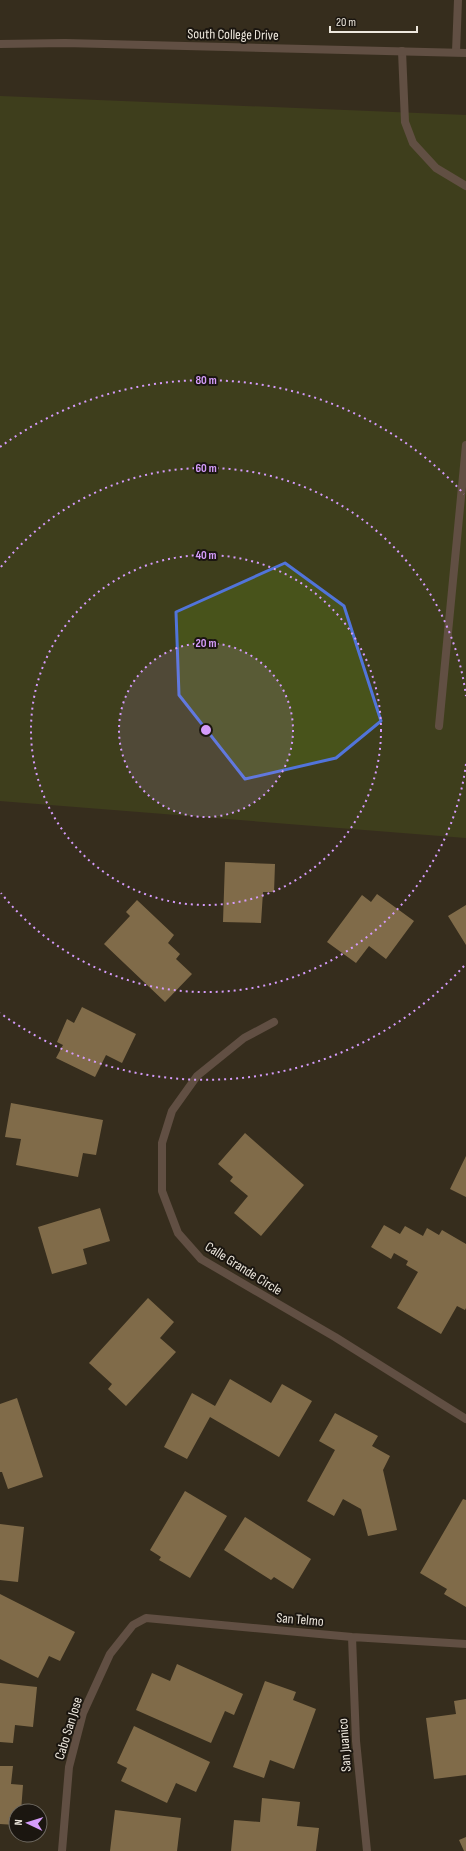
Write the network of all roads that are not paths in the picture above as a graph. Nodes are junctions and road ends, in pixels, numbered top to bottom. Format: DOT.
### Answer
graph roads {
  1 [pos="458,0"];
  2 [pos="0,44"];
  3 [pos="402,51"];
  4 [pos="456,52"];
  5 [pos="466,53"];
  6 [pos="466,186"];
  7 [pos="466,445"];
  8 [pos="438,726"];
  9 [pos="274,1022"];
  10 [pos="466,1419"];
  11 [pos="134,1624"];
  12 [pos="352,1637"];
  13 [pos="466,1644"];
  14 [pos="62,1851"];
  15 [pos="367,1851"];
  1 -- 4 [label="street"];
  2 -- 3 [label="street, South College Drive"];
  3 -- 4 [label="street, South College Drive"];
  3 -- 6 [label="street"];
  4 -- 5 [label="street, South College Drive"];
  7 -- 8 [label="street"];
  9 -- 10 [label="street, Calle Grande Circle"];
  11 -- 12 [label="street, San Telmo"];
  11 -- 14 [label="street, Cabo San Jose"];
  12 -- 13 [label="street, San Telmo"];
  12 -- 15 [label="street, San Juanico"];
}
